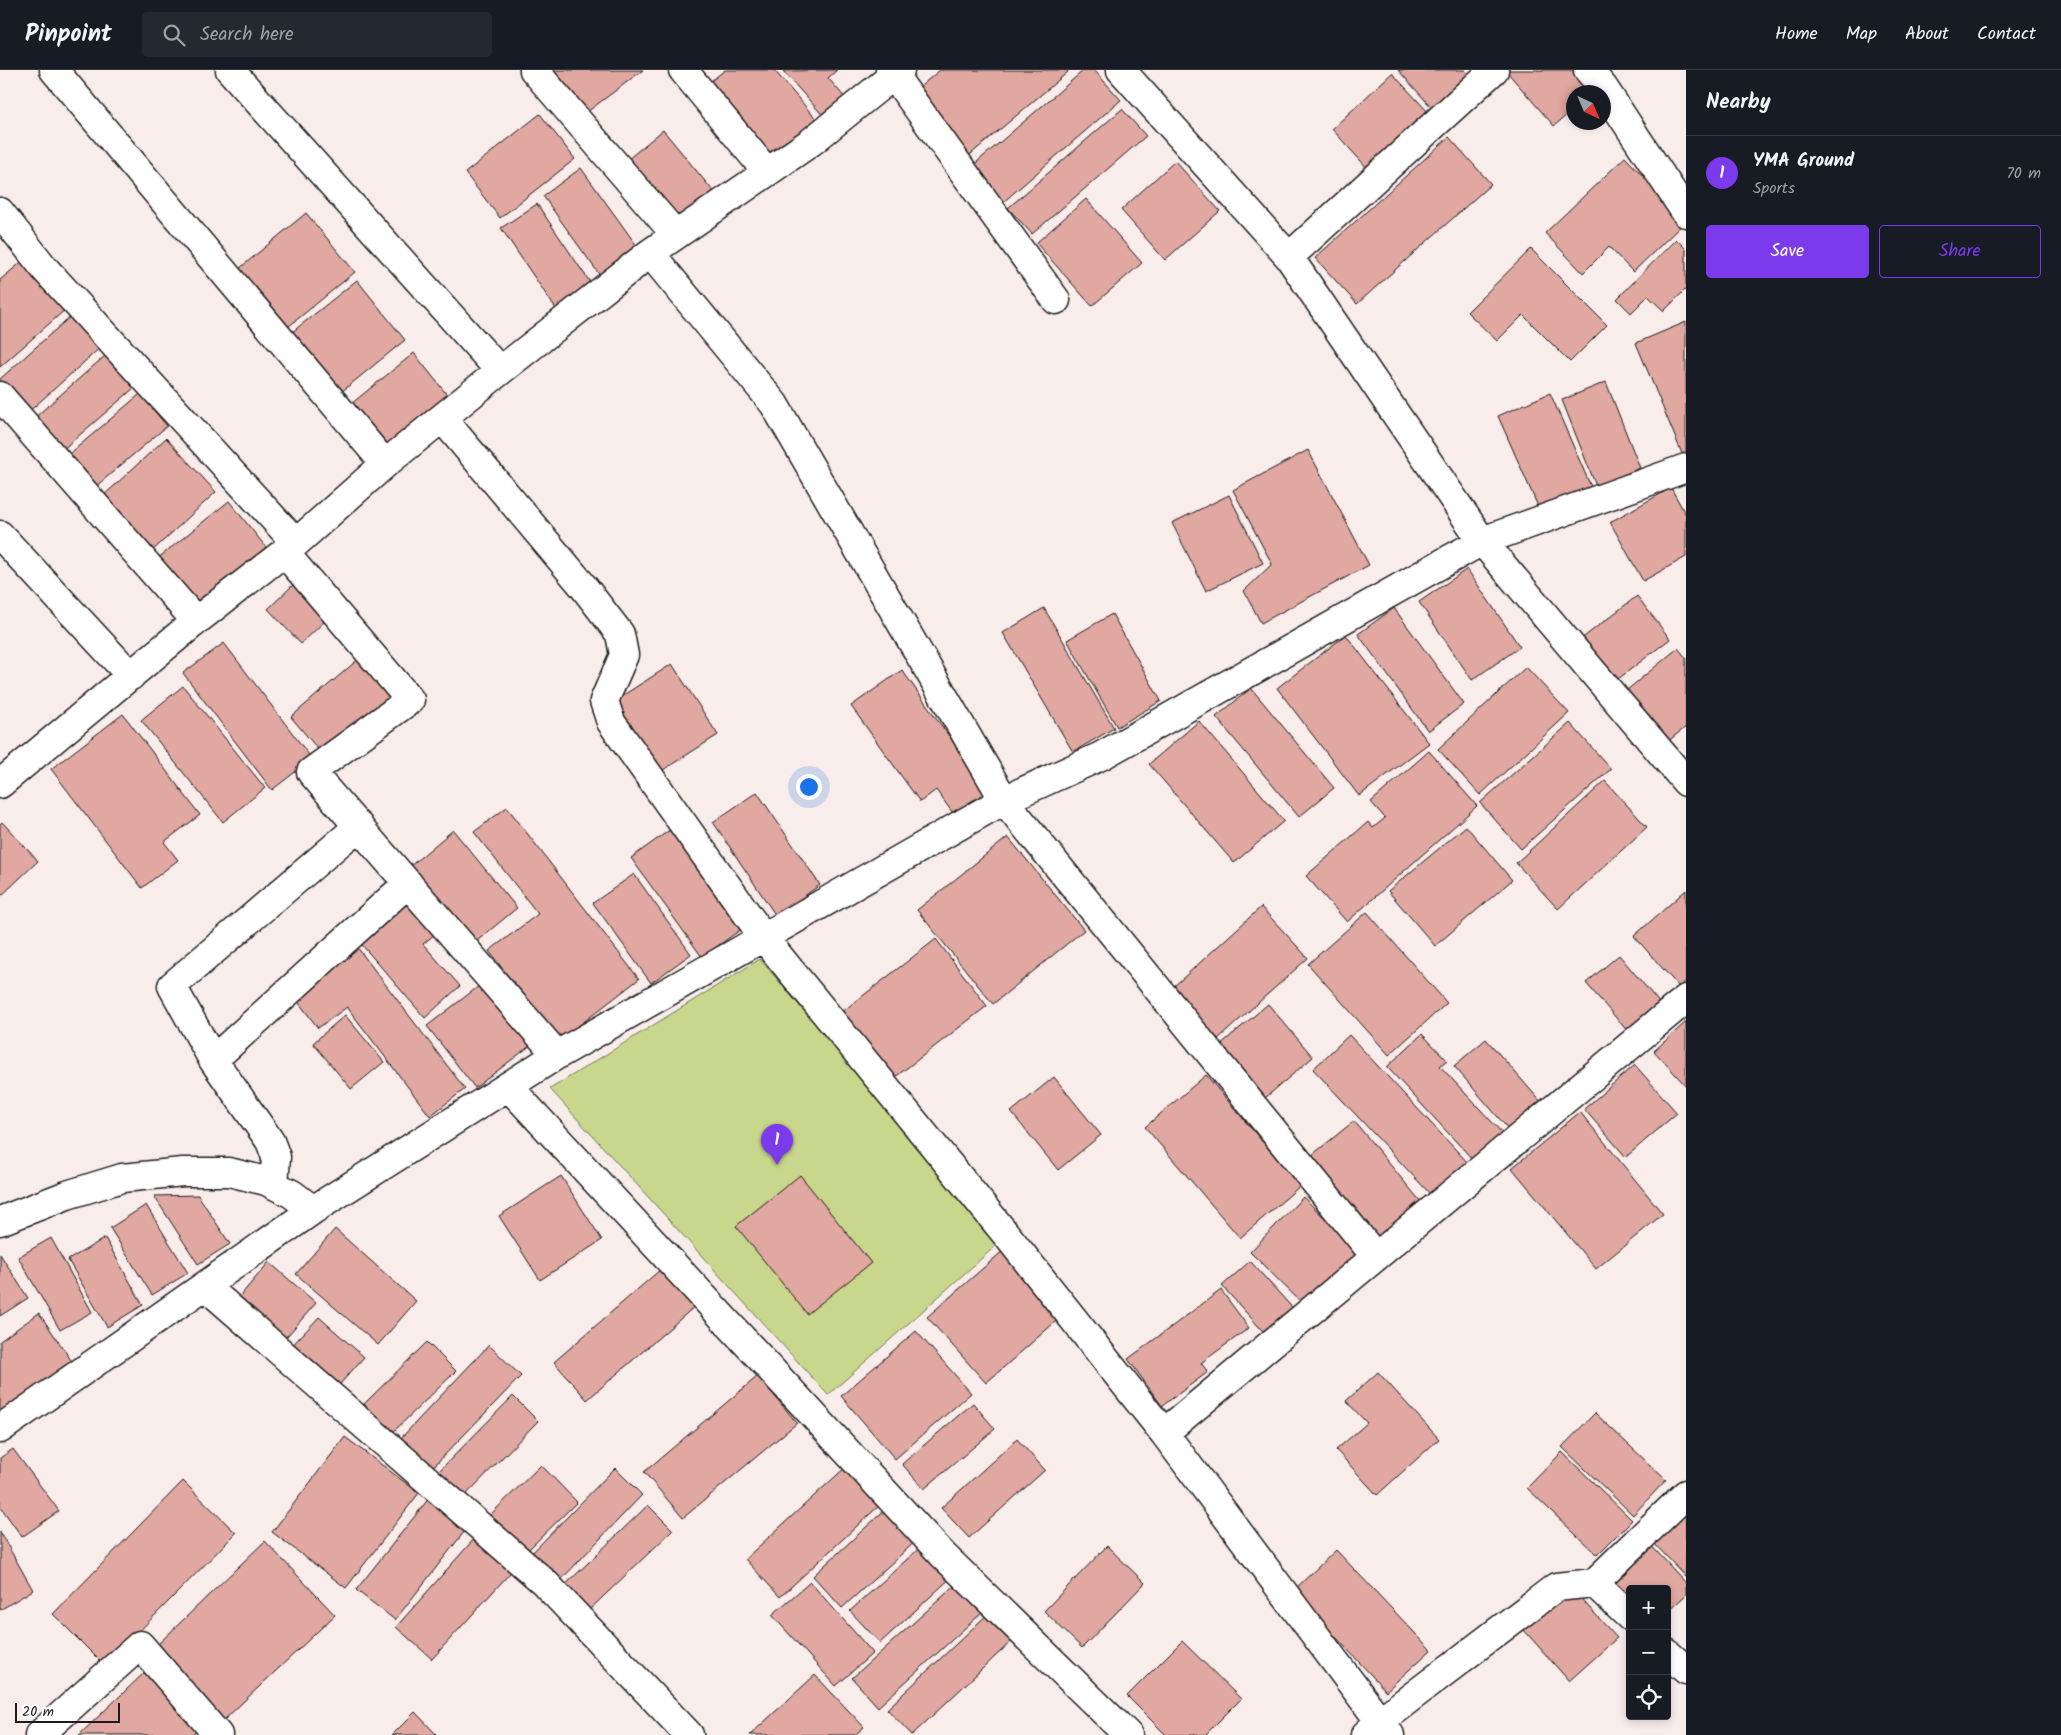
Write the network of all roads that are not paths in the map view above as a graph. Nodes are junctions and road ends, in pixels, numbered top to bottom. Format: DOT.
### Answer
graph roads {
  1 [pos="54,70"];
  2 [pos="230,70"];
  3 [pos="534,70"];
  4 [pos="683,70"];
  5 [pos="1121,70"];
  6 [pos="1494,70"];
  7 [pos="1588,70"];
  8 [pos="895,72"];
  9 [pos="767,172"];
  10 [pos="0,212"];
  11 [pos="1686,213"];
  12 [pos="676,235"];
  13 [pos="650,253"];
  14 [pos="1289,258"];
  15 [pos="1056,300"];
  16 [pos="500,372"];
  17 [pos="0,396"];
  18 [pos="442,418"];
  19 [pos="385,464"];
  20 [pos="1686,468"];
  21 [pos="0,535"];
  22 [pos="1482,541"];
  23 [pos="290,548"];
  24 [pos="196,621"];
  25 [pos="131,676"];
  26 [pos="4,773"];
  27 [pos="1686,782"];
  28 [pos="1004,800"];
  29 [pos="359,826"];
  30 [pos="408,884"];
  31 [pos="764,938"];
  32 [pos="1686,999"];
  33 [pos="557,1055"];
  34 [pos="213,1060"];
  35 [pos="508,1086"];
  36 [pos="274,1185"];
  37 [pos="313,1210"];
  38 [pos="0,1221"];
  39 [pos="1376,1257"];
  40 [pos="206,1286"];
  41 [pos="0,1429"];
  42 [pos="1164,1434"];
  43 [pos="1686,1494"];
  44 [pos="1594,1583"];
  45 [pos="1626,1613"];
  46 [pos="1671,1657"];
  47 [pos="1686,1670"];
  48 [pos="1378,1730"];
  49 [pos="39,1735"];
  50 [pos="218,1735"];
  51 [pos="688,1735"];
  52 [pos="1128,1735"];
  1 -- 19 [label="street"];
  2 -- 16 [label="street"];
  3 -- 12 [label="street"];
  4 -- 9 [label="street"];
  5 -- 14 [label="street"];
  6 -- 14 [label="street"];
  7 -- 11 [label="street"];
  8 -- 9 [label="street"];
  8 -- 15 [label="street"];
  9 -- 12 [label="street"];
  10 -- 23 [label="street"];
  12 -- 13 [label="street"];
  13 -- 16 [label="street"];
  13 -- 28 [label="street"];
  14 -- 22 [label="street"];
  16 -- 18 [label="street"];
  17 -- 24 [label="street"];
  18 -- 19 [label="street"];
  18 -- 31 [label="street"];
  19 -- 23 [label="street"];
  20 -- 22 [label="street"];
  21 -- 25 [label="street"];
  22 -- 27 [label="street"];
  22 -- 28 [label="street"];
  23 -- 24 [label="street"];
  23 -- 29 [label="street"];
  24 -- 25 [label="street"];
  25 -- 26 [label="street"];
  28 -- 31 [label="street"];
  28 -- 39 [label="street"];
  29 -- 30 [label="street"];
  29 -- 34 [label="street"];
  30 -- 33 [label="street"];
  30 -- 34 [label="street"];
  31 -- 33 [label="street"];
  31 -- 42 [label="street"];
  32 -- 39 [label="street"];
  33 -- 35 [label="street"];
  34 -- 36 [label="street"];
  35 -- 37 [label="street"];
  35 -- 52 [label="street"];
  36 -- 37 [label="street"];
  36 -- 38 [label="street"];
  37 -- 40 [label="street"];
  39 -- 42 [label="street"];
  40 -- 41 [label="street"];
  40 -- 51 [label="street"];
  42 -- 48 [label="street"];
  43 -- 44 [label="street"];
  44 -- 45 [label="street"];
  44 -- 48 [label="street"];
  46 -- 47 [label="street"];
  49 -- 50 [label="street"];
}
